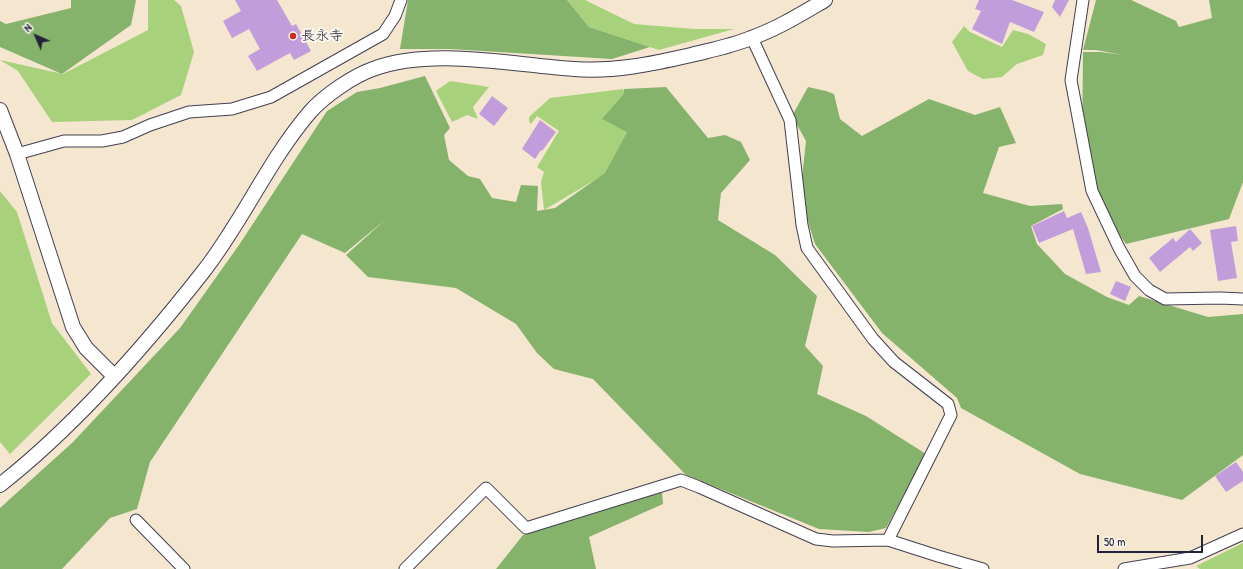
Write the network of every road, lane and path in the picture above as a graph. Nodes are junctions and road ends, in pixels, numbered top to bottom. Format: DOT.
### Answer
graph roads {
  1 [pos="400,0"];
  2 [pos="825,0"];
  3 [pos="1083,0"];
  4 [pos="752,38"];
  5 [pos="0,110"];
  6 [pos="17,154"];
  7 [pos="1243,299"];
  8 [pos="114,376"];
  9 [pos="0,485"];
  10 [pos="136,520"];
  11 [pos="1243,534"];
  12 [pos="888,540"];
  13 [pos="184,569"];
  14 [pos="405,569"];
  15 [pos="984,569"];
  16 [pos="1124,569"];
  1 -- 6 [label="street"];
  2 -- 4 [label="street"];
  3 -- 7 [label="street"];
  4 -- 8 [label="street"];
  4 -- 12 [label="street"];
  5 -- 6 [label="street"];
  6 -- 8 [label="street"];
  8 -- 9 [label="street"];
  10 -- 13 [label="street"];
  11 -- 16 [label="street"];
  12 -- 14 [label="street"];
  12 -- 15 [label="street"];
}
